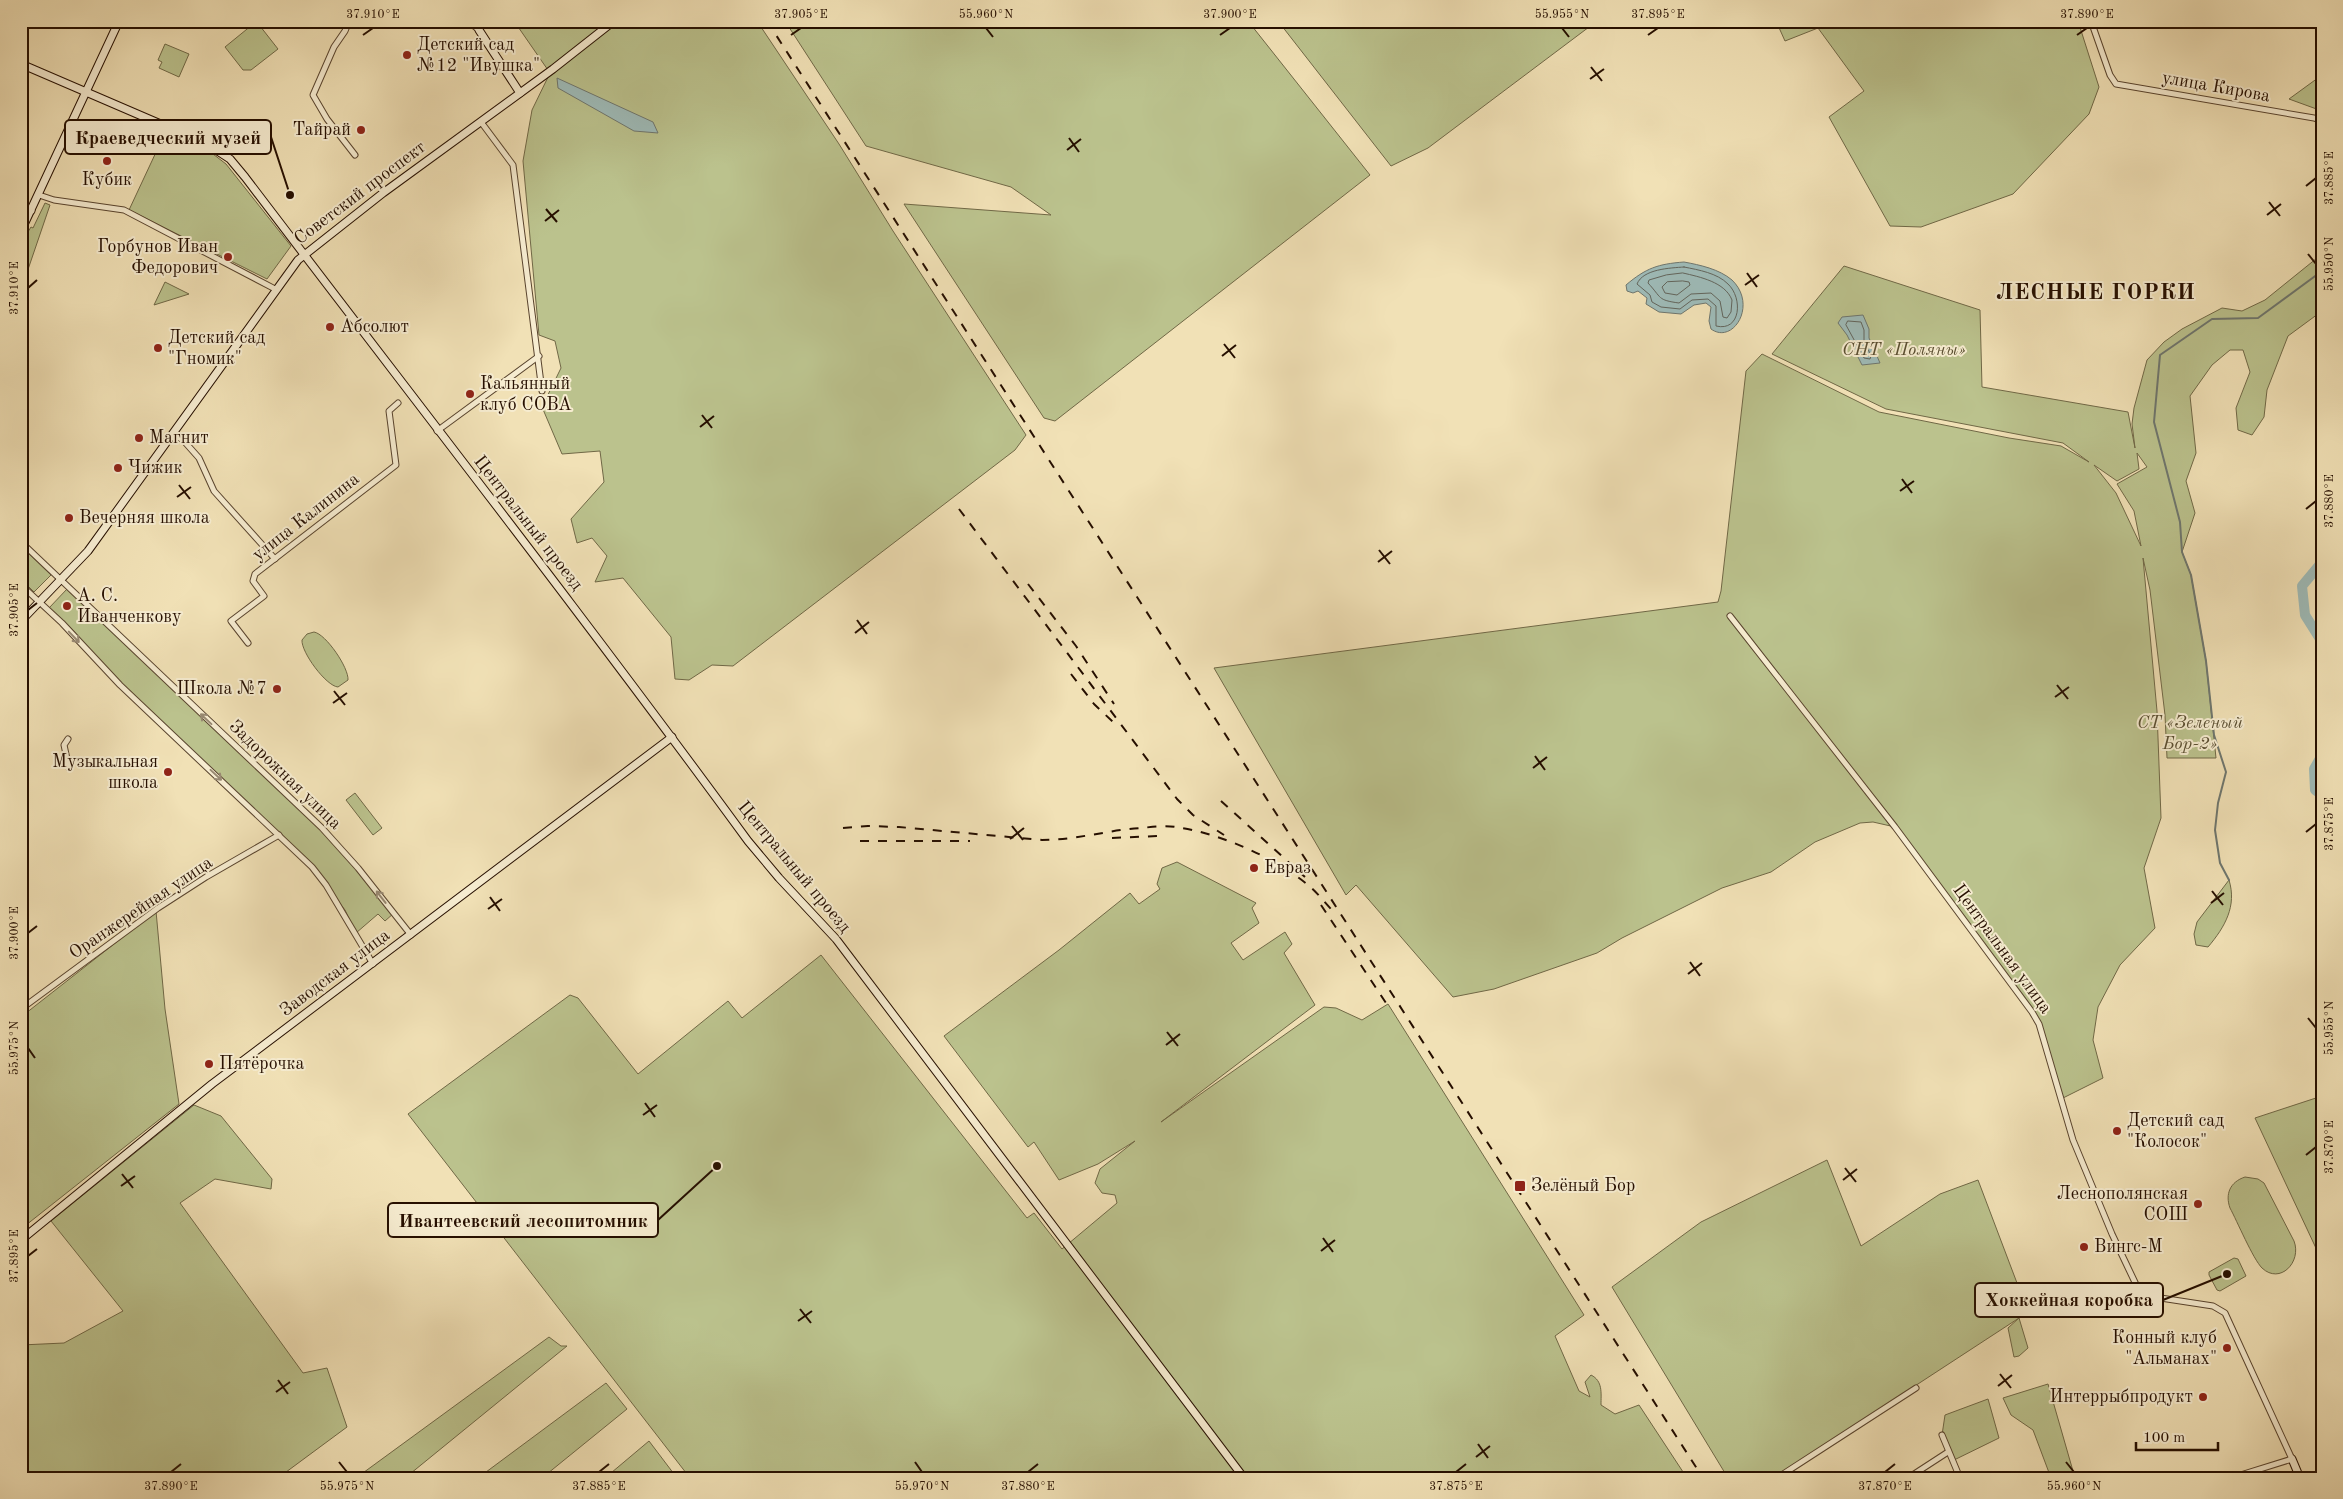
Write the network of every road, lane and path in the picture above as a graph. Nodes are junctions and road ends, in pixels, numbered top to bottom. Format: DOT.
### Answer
graph roads {
  1 [pos="119,21"];
  2 [pos="349,21"];
  3 [pos="468,21"];
  4 [pos="478,21"];
  5 [pos="614,21"];
  6 [pos="2091,21"];
  7 [pos="479,30"];
  8 [pos="21,64"];
  9 [pos="87,91"];
  10 [pos="520,93"];
  11 [pos="2322,121"];
  12 [pos="481,122"];
  13 [pos="355,155"];
  14 [pos="39,195"];
  15 [pos="21,206"];
  16 [pos="32,211"];
  17 [pos="21,231"];
  18 [pos="304,254"];
  19 [pos="277,290"];
  20 [pos="538,356"];
  21 [pos="542,391"];
  22 [pos="398,404"];
  23 [pos="437,431"];
  24 [pos="173,434"];
  25 [pos="21,542"];
  26 [pos="275,559"];
  27 [pos="61,580"];
  28 [pos="21,585"];
  29 [pos="40,603"];
  30 [pos="1730,616"];
  31 [pos="21,621"];
  32 [pos="248,643"];
  33 [pos="672,737"];
  34 [pos="68,739"];
  35 [pos="69,768"];
  36 [pos="279,835"];
  37 [pos="411,935"];
  38 [pos="373,964"];
  39 [pos="21,1009"];
  40 [pos="21,1240"];
  41 [pos="1916,1388"];
  42 [pos="1942,1435"];
  43 [pos="1948,1452"];
  44 [pos="2292,1459"];
  45 [pos="1244,1478"];
  46 [pos="1777,1478"];
  47 [pos="1908,1478"];
  48 [pos="1960,1478"];
  49 [pos="2231,1478"];
  50 [pos="2300,1478"];
  1 -- 9 [label="street"];
  2 -- 13 [label="street"];
  3 -- 7 [label="street"];
  4 -- 7 [label="street"];
  5 -- 10 [label="street, Советский проспект"];
  6 -- 11 [label="street, улица Кирова"];
  7 -- 10 [label="street"];
  8 -- 9 [label="street, Центральный проезд"];
  9 -- 14 [label="street"];
  9 -- 18 [label="street, Центральный проезд"];
  10 -- 12 [label="street, Советский проспект"];
  12 -- 18 [label="street, Советский проспект"];
  12 -- 20 [label="street"];
  14 -- 16 [label="street"];
  14 -- 19 [label="street"];
  15 -- 16 [label="street"];
  16 -- 17 [label="street"];
  18 -- 19 [label="street, Советский проспект"];
  18 -- 23 [label="street, Центральный проезд"];
  19 -- 24 [label="street, Советский проспект"];
  20 -- 21 [label="street"];
  20 -- 23 [label="street"];
  22 -- 26 [label="street, улица Калинина"];
  23 -- 33 [label="street, Центральный проезд"];
  24 -- 26 [label="street"];
  24 -- 27 [label="street, Советский проспект"];
  25 -- 27 [label="street, Задорожная улица"];
  26 -- 32 [label="street, улица Калинина"];
  27 -- 29 [label="street, Советский проспект"];
  37 -- 27 [label="street, Задорожная улица, one-way"];
  28 -- 29 [label="street"];
  29 -- 31 [label="street, Советский проспект"];
  29 -- 36 [label="street, one-way"];
  30 -- 44 [label="street, Центральная улица"];
  33 -- 37 [label="street, Заводская улица"];
  33 -- 45 [label="street, Центральный проезд"];
  34 -- 35 [label="street"];
  36 -- 38 [label="street"];
  36 -- 39 [label="street, Оранжерейная улица"];
  37 -- 38 [label="street, Заводская улица"];
  38 -- 40 [label="street, Заводская улица"];
  41 -- 46 [label="street"];
  42 -- 43 [label="street"];
  43 -- 47 [label="street"];
  43 -- 48 [label="street"];
  44 -- 49 [label="street"];
  44 -- 50 [label="street, Центральная улица"];
}
